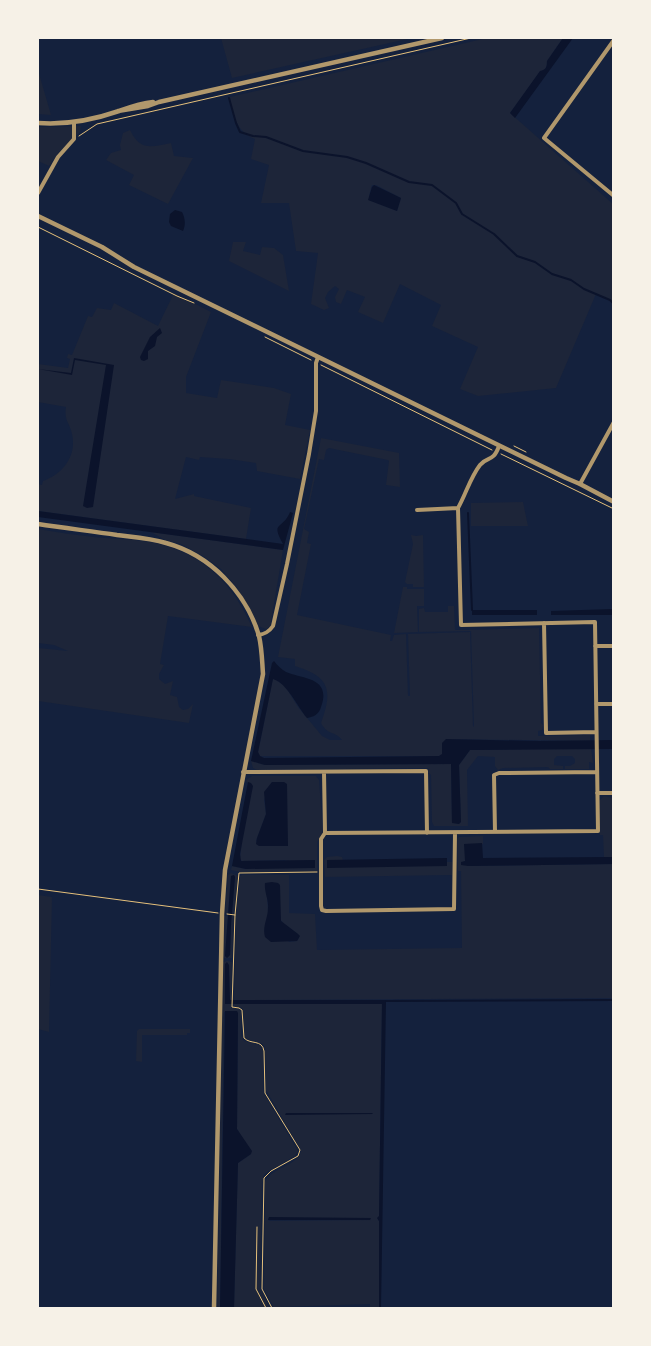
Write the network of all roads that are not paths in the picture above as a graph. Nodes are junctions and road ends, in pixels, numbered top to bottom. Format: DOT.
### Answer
graph roads {
  1 [pos="437,38"];
  2 [pos="442,38"];
  3 [pos="614,40"];
  4 [pos="74,122"];
  5 [pos="38,123"];
  6 [pos="38,194"];
  7 [pos="614,196"];
  8 [pos="38,216"];
  9 [pos="318,357"];
  10 [pos="614,422"];
  11 [pos="499,446"];
  12 [pos="580,484"];
  13 [pos="614,502"];
  14 [pos="458,508"];
  15 [pos="416,510"];
  16 [pos="38,524"];
  17 [pos="544,623"];
  18 [pos="258,635"];
  19 [pos="595,646"];
  20 [pos="614,646"];
  21 [pos="596,704"];
  22 [pos="614,704"];
  23 [pos="596,732"];
  24 [pos="243,772"];
  25 [pos="324,772"];
  26 [pos="597,772"];
  27 [pos="597,793"];
  28 [pos="614,793"];
  29 [pos="495,832"];
  30 [pos="326,833"];
  31 [pos="427,833"];
  32 [pos="455,833"];
  33 [pos="214,1308"];
  1 -- 2 [label="street"];
  1 -- 4 [label="street"];
  3 -- 7 [label="street"];
  4 -- 5 [label="street"];
  4 -- 6 [label="street"];
  8 -- 9 [label="street"];
  9 -- 11 [label="street"];
  9 -- 18 [label="street"];
  10 -- 12 [label="street"];
  11 -- 12 [label="street"];
  11 -- 14 [label="street"];
  12 -- 13 [label="street"];
  14 -- 15 [label="street"];
  14 -- 17 [label="street"];
  16 -- 18 [label="street"];
  17 -- 19 [label="street"];
  17 -- 23 [label="street"];
  18 -- 24 [label="street"];
  19 -- 20 [label="street"];
  19 -- 21 [label="street"];
  21 -- 22 [label="street"];
  21 -- 23 [label="street"];
  23 -- 26 [label="street"];
  24 -- 25 [label="street"];
  24 -- 33 [label="street"];
  25 -- 30 [label="street"];
  25 -- 31 [label="street"];
  26 -- 27 [label="street"];
  26 -- 29 [label="street"];
  27 -- 28 [label="street"];
  27 -- 29 [label="street"];
  29 -- 32 [label="street"];
  30 -- 31 [label="street"];
  30 -- 32 [label="street"];
  31 -- 32 [label="street"];
}
